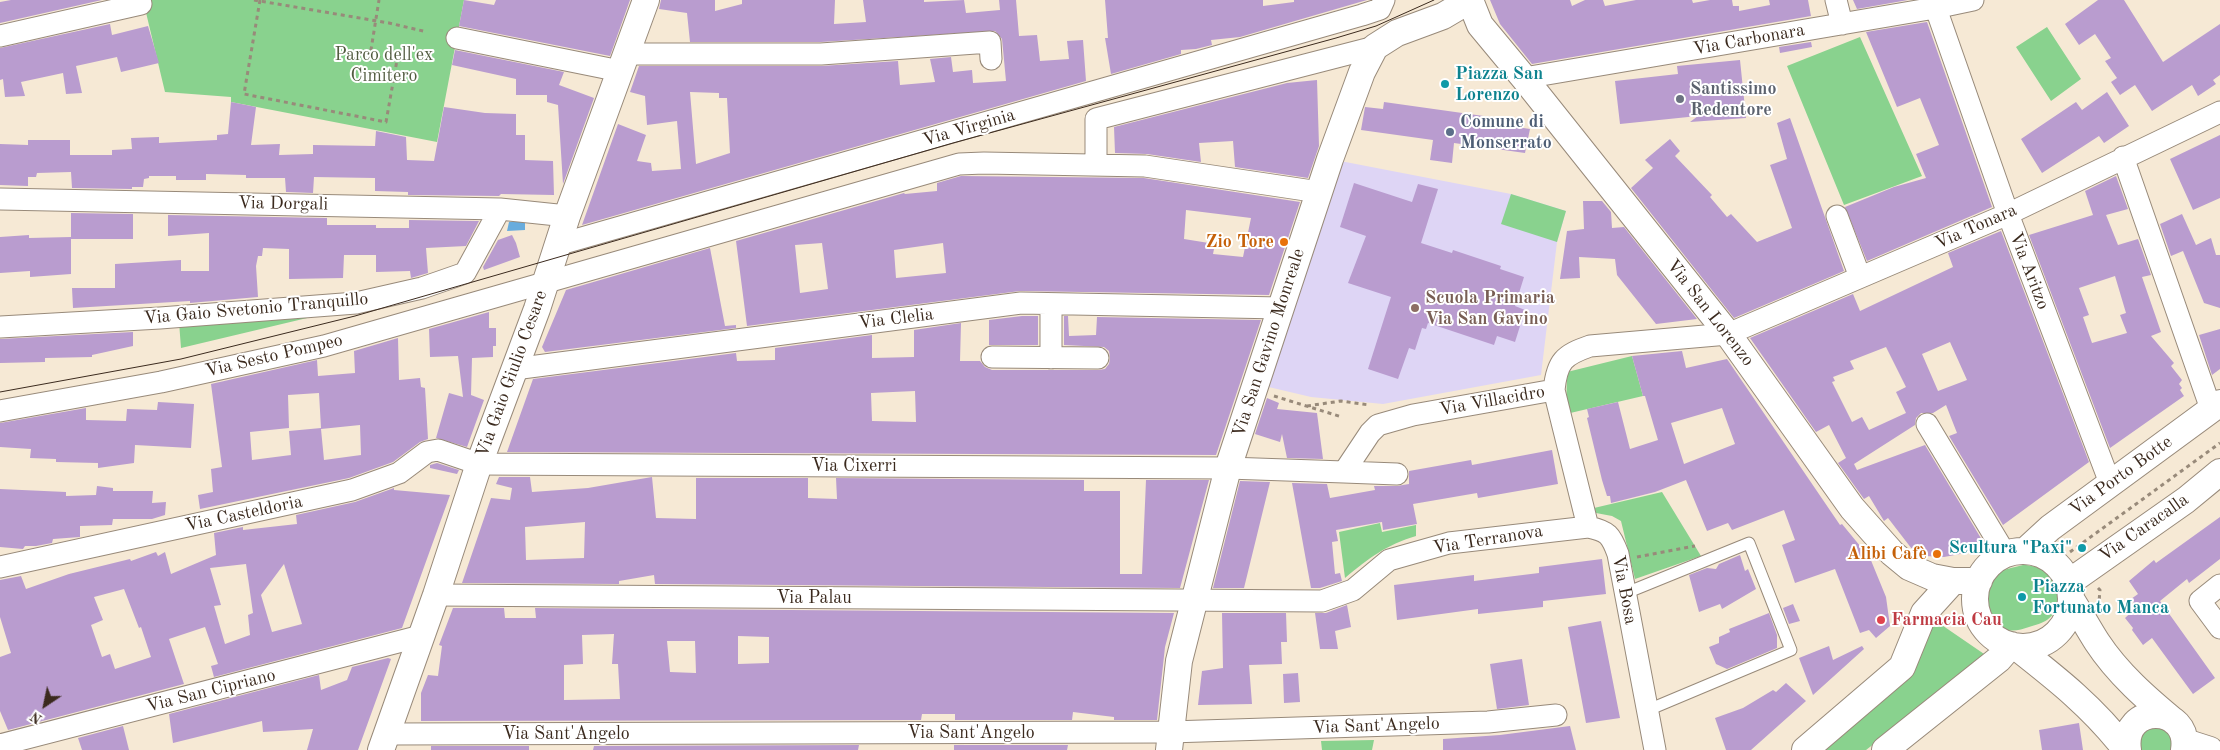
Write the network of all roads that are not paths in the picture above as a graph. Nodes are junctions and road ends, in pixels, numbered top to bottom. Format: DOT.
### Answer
graph roads {
  1 [pos="140,0"];
  2 [pos="646,0"];
  3 [pos="1470,0"];
  4 [pos="1836,0"];
  5 [pos="1973,0"];
  6 [pos="1382,4"];
  7 [pos="1934,4"];
  8 [pos="1842,24"];
  9 [pos="0,36"];
  10 [pos="458,38"];
  11 [pos="1375,47"];
  12 [pos="991,59"];
  13 [pos="623,63"];
  14 [pos="1524,78"];
  15 [pos="2220,112"];
  16 [pos="2123,157"];
  17 [pos="1096,165"];
  18 [pos="1319,192"];
  19 [pos="0,199"];
  20 [pos="500,209"];
  21 [pos="2008,214"];
  22 [pos="566,216"];
  23 [pos="1837,216"];
  24 [pos="557,245"];
  25 [pos="1860,277"];
  26 [pos="545,284"];
  27 [pos="1051,304"];
  28 [pos="1281,308"];
  29 [pos="0,327"];
  30 [pos="1728,334"];
  31 [pos="992,357"];
  32 [pos="1051,358"];
  33 [pos="1098,358"];
  34 [pos="514,369"];
  35 [pos="1554,390"];
  36 [pos="2216,406"];
  37 [pos="0,410"];
  38 [pos="1927,424"];
  39 [pos="480,464"];
  40 [pos="1228,468"];
  41 [pos="1344,472"];
  42 [pos="2220,472"];
  43 [pos="1397,474"];
  44 [pos="2110,483"];
  45 [pos="1588,526"];
  46 [pos="2015,553"];
  47 [pos="0,567"];
  48 [pos="1953,581"];
  49 [pos="1979,581"];
  50 [pos="2220,586"];
  51 [pos="2070,591"];
  52 [pos="1626,594"];
  53 [pos="436,595"];
  54 [pos="1193,601"];
  55 [pos="2220,628"];
  56 [pos="421,636"];
  57 [pos="2013,646"];
  58 [pos="1648,710"];
  59 [pos="1556,715"];
  60 [pos="2182,738"];
  61 [pos="1170,741"];
  62 [pos="384,742"];
  63 [pos="0,748"];
  64 [pos="1655,750"];
  65 [pos="1805,750"];
  66 [pos="1885,750"];
  67 [pos="2127,750"];
  68 [pos="2210,750"];
  1 -- 9 [label="street"];
  2 -- 13 [label="street, Via Gaio Giulio Cesare"];
  3 -- 11 [label="street"];
  3 -- 14 [label="street, Via San Lorenzo"];
  4 -- 8 [label="street"];
  5 -- 7 [label="street, Via Carbonara"];
  6 -- 24 [label="street, Via Virginia"];
  7 -- 8 [label="street, Via Carbonara"];
  7 -- 21 [label="street, Via Aritzo"];
  8 -- 14 [label="street, Via Carbonara"];
  10 -- 13 [label="street"];
  11 -- 17 [label="street"];
  11 -- 18 [label="street, Via San Gavino Monreale"];
  12 -- 13 [label="street"];
  13 -- 22 [label="street, Via Gaio Giulio Cesare"];
  14 -- 30 [label="street, Via San Lorenzo"];
  15 -- 16 [label="street, Via Tonara"];
  16 -- 21 [label="street, Via Tonara"];
  16 -- 36 [label="street"];
  17 -- 18 [label="street, Via Virginia"];
  17 -- 26 [label="street, Via Virginia"];
  18 -- 28 [label="street, Via San Gavino Monreale"];
  19 -- 20 [label="street, Via Dorgali"];
  20 -- 22 [label="street, Via Dorgali"];
  20 -- 29 [label="street, Via Gaio Svetonio Tranquillo"];
  21 -- 25 [label="street, Via Tonara"];
  21 -- 44 [label="street, Via Aritzo"];
  22 -- 24 [label="street, Via Gaio Giulio Cesare"];
  23 -- 25 [label="street"];
  24 -- 26 [label="street, Via Gaio Giulio Cesare"];
  25 -- 30 [label="street, Via Tonara"];
  26 -- 34 [label="street, Via Gaio Giulio Cesare"];
  26 -- 37 [label="street, Via Sesto Pompeo"];
  27 -- 28 [label="street, Via Clelia"];
  27 -- 32 [label="street"];
  27 -- 34 [label="street, Via Clelia"];
  28 -- 40 [label="street, Via San Gavino Monreale"];
  30 -- 35 [label="street, Via Villacidro"];
  30 -- 48 [label="street, Via San Lorenzo"];
  31 -- 32 [label="street"];
  32 -- 33 [label="street"];
  34 -- 39 [label="street, Via Gaio Giulio Cesare"];
  35 -- 41 [label="street, Via Villacidro"];
  35 -- 45 [label="street"];
  36 -- 44 [label="street, Via Porto Botte"];
  38 -- 46 [label="street"];
  39 -- 40 [label="street, Via Cixerri"];
  39 -- 47 [label="street, Via Casteldoria"];
  39 -- 53 [label="street, Via Gaio Giulio Cesare"];
  40 -- 41 [label="street"];
  40 -- 54 [label="street, Via San Gavino Monreale"];
  41 -- 43 [label="street"];
  42 -- 51 [label="street, Via Caracalla"];
  44 -- 46 [label="street, Via Porto Botte"];
  45 -- 52 [label="street, Via Bosa"];
  45 -- 54 [label="street, Via Terranova"];
  46 -- 49 [label="street"];
  46 -- 51 [label="street"];
  48 -- 49 [label="street, Via San Lorenzo"];
  48 -- 65 [label="street"];
  49 -- 57 [label="street"];
  50 -- 55 [label="street"];
  51 -- 57 [label="street"];
  51 -- 60 [label="street"];
  52 -- 58 [label="street, Via Bosa"];
  52 -- 58 [label="lane"];
  53 -- 54 [label="street, Via Palau"];
  53 -- 56 [label="street, Via Gaio Giulio Cesare"];
  54 -- 61 [label="street, Via San Gavino Monreale"];
  56 -- 62 [label="street, Via Gaio Giulio Cesare"];
  56 -- 63 [label="street, Via San Cipriano"];
  57 -- 66 [label="street"];
  57 -- 67 [label="street"];
  58 -- 64 [label="street, Via Bosa"];
  59 -- 61 [label="street, Via Sant'Angelo"];
  60 -- 67 [label="street"];
  60 -- 68 [label="street"];
  61 -- 62 [label="street, Via Sant'Angelo"];
}
